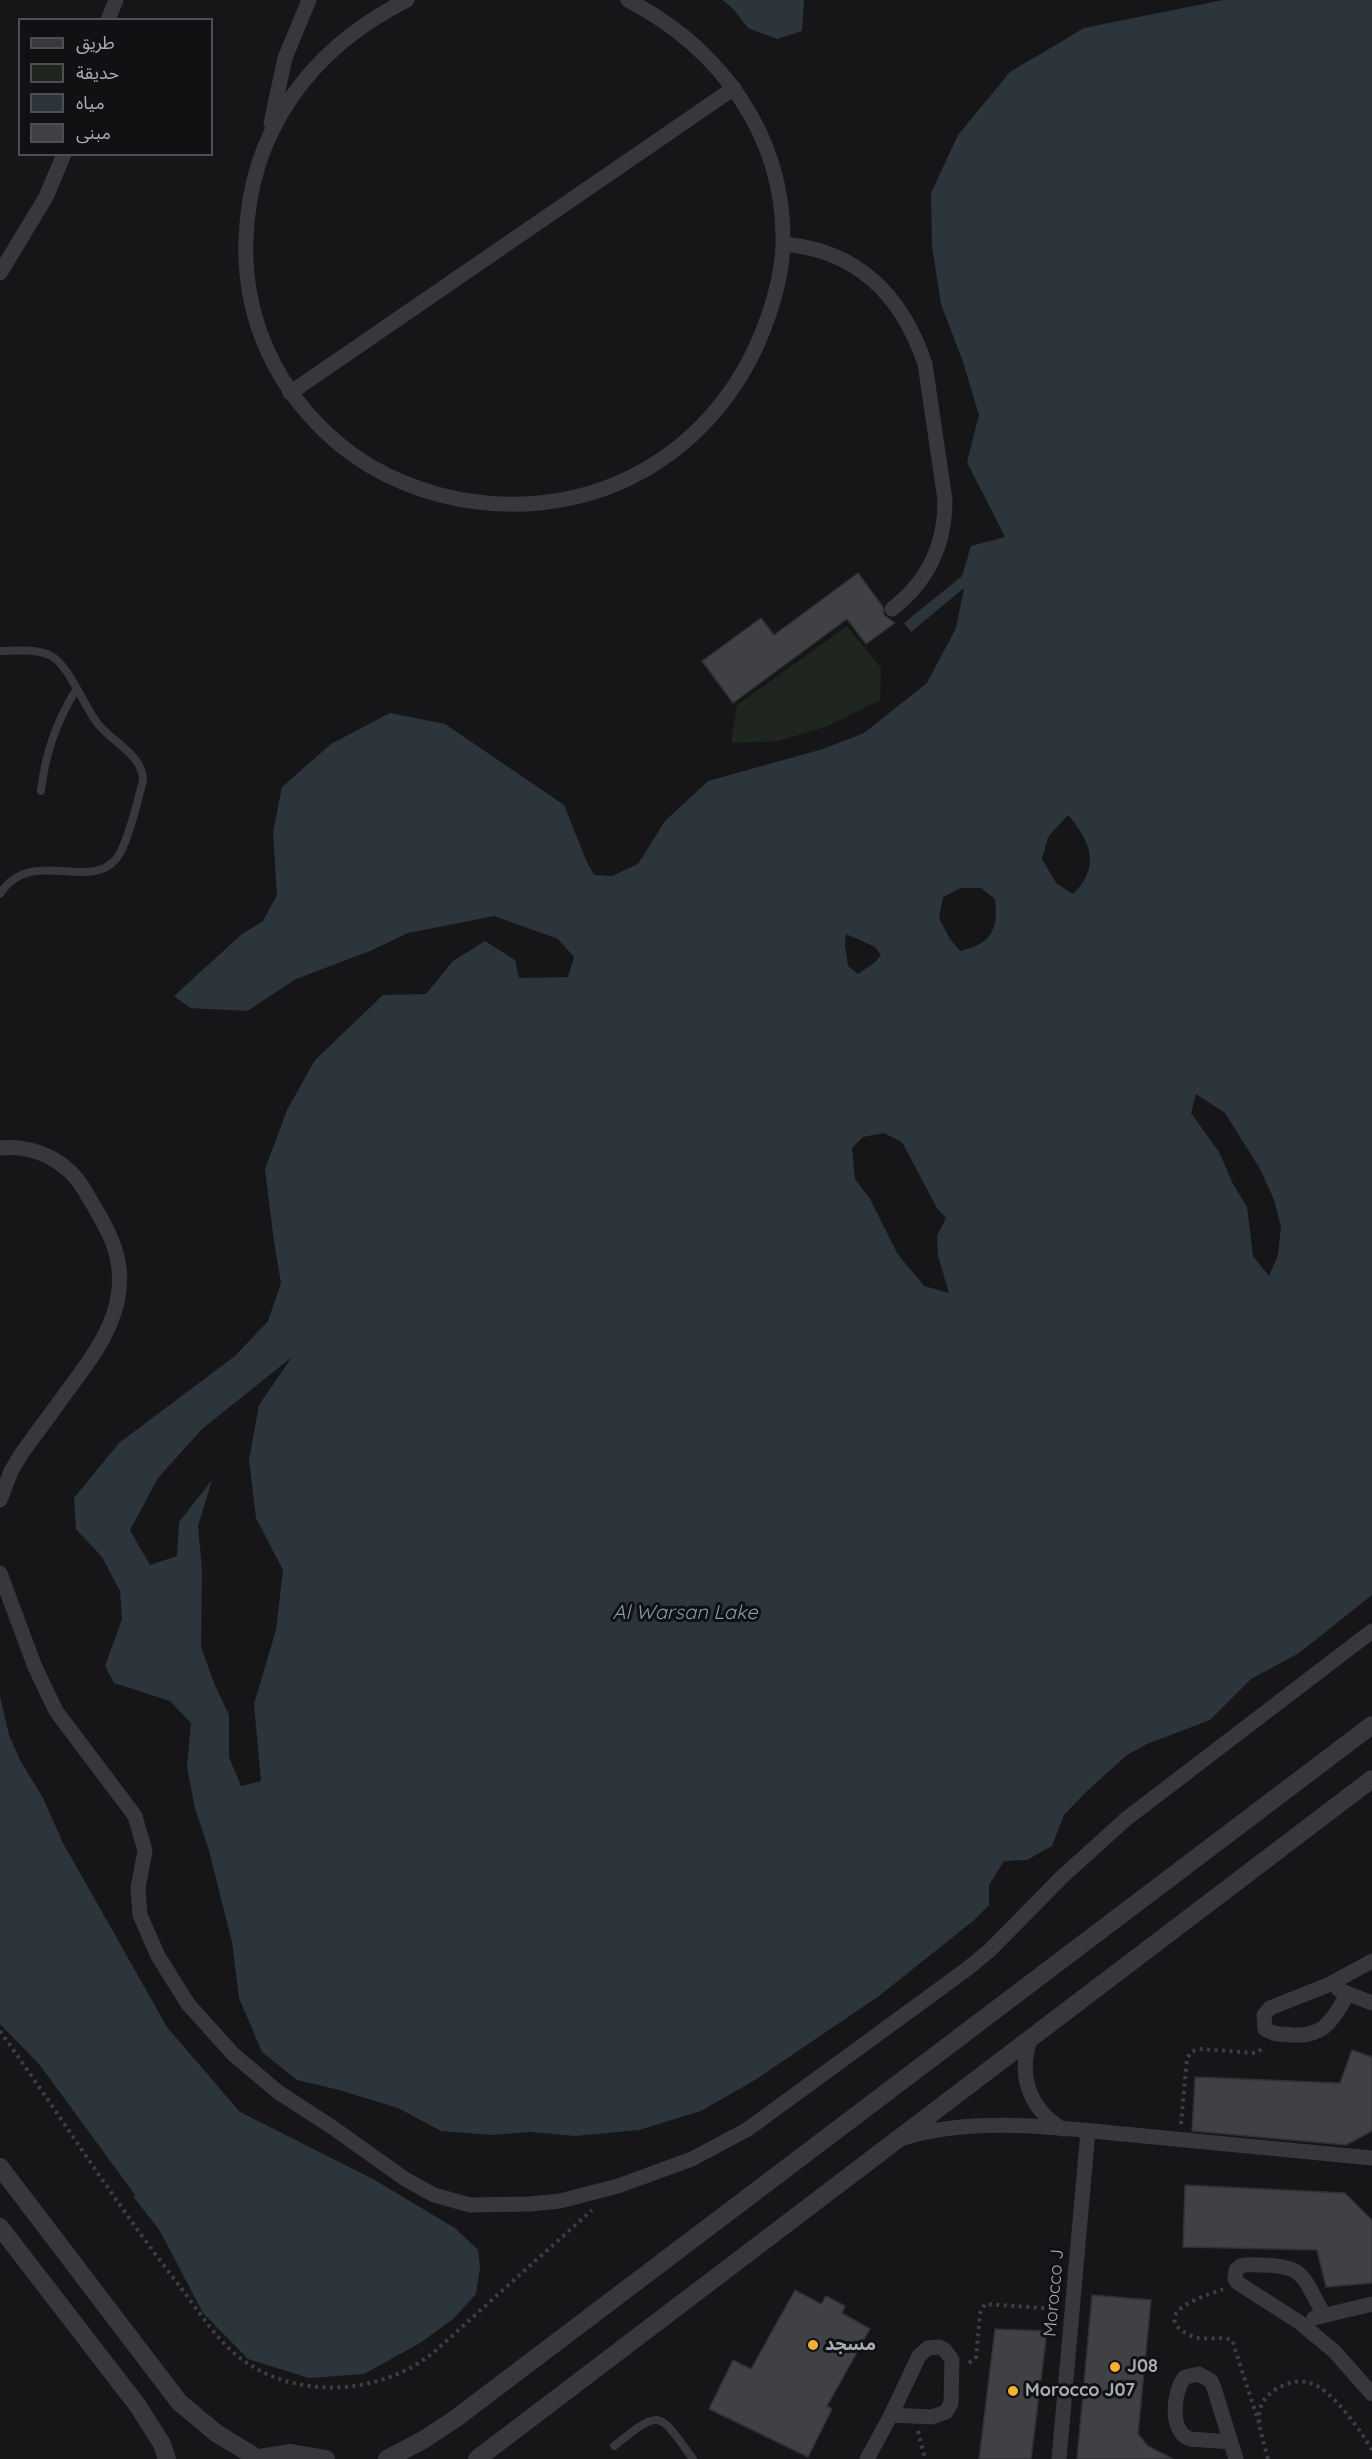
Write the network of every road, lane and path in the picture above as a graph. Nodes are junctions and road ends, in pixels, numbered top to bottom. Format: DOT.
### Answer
graph roads {
  1 [pos="116,0"];
  2 [pos="309,0"];
  3 [pos="407,0"];
  4 [pos="628,0"];
  5 [pos="109,18"];
  6 [pos="734,88"];
  7 [pos="268,138"];
  8 [pos="63,156"];
  9 [pos="783,244"];
  10 [pos="0,273"];
  11 [pos="290,393"];
  12 [pos="892,609"];
  13 [pos="0,651"];
  14 [pos="76,690"];
  15 [pos="41,791"];
  16 [pos="0,894"];
  17 [pos="0,1148"];
  18 [pos="0,1500"];
  19 [pos="0,1574"];
  20 [pos="1372,1631"];
  21 [pos="1372,1725"];
  22 [pos="1372,1779"];
  23 [pos="1372,1961"];
  24 [pos="1328,1985"];
  25 [pos="1348,1994"];
  26 [pos="1372,2003"];
  27 [pos="1265,2029"];
  28 [pos="0,2031"];
  29 [pos="1031,2037"];
  30 [pos="1062,2128"];
  31 [pos="1088,2131"];
  32 [pos="897,2139"];
  33 [pos="1179,2140"];
  34 [pos="1372,2158"];
  35 [pos="0,2167"];
  36 [pos="618,2186"];
  37 [pos="0,2227"];
  38 [pos="1238,2283"];
  39 [pos="1372,2304"];
  40 [pos="1072,2310"];
  41 [pos="1324,2315"];
  42 [pos="1299,2322"];
  43 [pos="952,2360"];
  44 [pos="1372,2394"];
  45 [pos="891,2415"];
  46 [pos="915,2416"];
  47 [pos="1259,2423"];
  48 [pos="1231,2442"];
  49 [pos="614,2446"];
  50 [pos="1372,2450"];
  51 [pos="256,2458"];
  52 [pos="167,2459"];
  53 [pos="326,2459"];
  54 [pos="387,2459"];
  55 [pos="477,2459"];
  56 [pos="693,2459"];
  57 [pos="867,2459"];
  58 [pos="925,2459"];
  59 [pos="1059,2459"];
  60 [pos="1236,2459"];
  61 [pos="1268,2459"];
  1 -- 5 [label="street"];
  2 -- 7 [label="street"];
  3 -- 7 [label="street"];
  4 -- 6 [label="street"];
  6 -- 9 [label="street"];
  6 -- 11 [label="street"];
  7 -- 11 [label="street"];
  8 -- 10 [label="street"];
  9 -- 11 [label="street"];
  9 -- 12 [label="street"];
  13 -- 14 [label="lane"];
  14 -- 15 [label="lane"];
  14 -- 16 [label="lane"];
  17 -- 18 [label="street"];
  19 -- 36 [label="street"];
  20 -- 36 [label="street"];
  21 -- 54 [label="street"];
  22 -- 29 [label="street"];
  23 -- 24 [label="street"];
  24 -- 25 [label="street"];
  24 -- 27 [label="street"];
  25 -- 26 [label="street"];
  25 -- 27 [label="street"];
  27 -- 33 [label="path"];
  28 -- 36 [label="path"];
  29 -- 30 [label="street"];
  29 -- 32 [label="street"];
  30 -- 31 [label="street"];
  30 -- 32 [label="street"];
  31 -- 33 [label="street"];
  31 -- 40 [label="street, Morocco J"];
  32 -- 55 [label="street"];
  33 -- 34 [label="street"];
  35 -- 51 [label="street"];
  37 -- 52 [label="street"];
  38 -- 41 [label="street"];
  38 -- 42 [label="street"];
  38 -- 47 [label="path"];
  39 -- 41 [label="street"];
  40 -- 43 [label="path"];
  40 -- 59 [label="street, Morocco J"];
  41 -- 42 [label="street"];
  42 -- 44 [label="street"];
  43 -- 45 [label="street"];
  43 -- 46 [label="street"];
  45 -- 46 [label="street"];
  45 -- 57 [label="street"];
  46 -- 58 [label="path"];
  47 -- 50 [label="path"];
  47 -- 61 [label="path"];
  48 -- 48 [label="street"];
  48 -- 60 [label="street"];
  49 -- 56 [label="lane"];
  51 -- 53 [label="street"];
}
